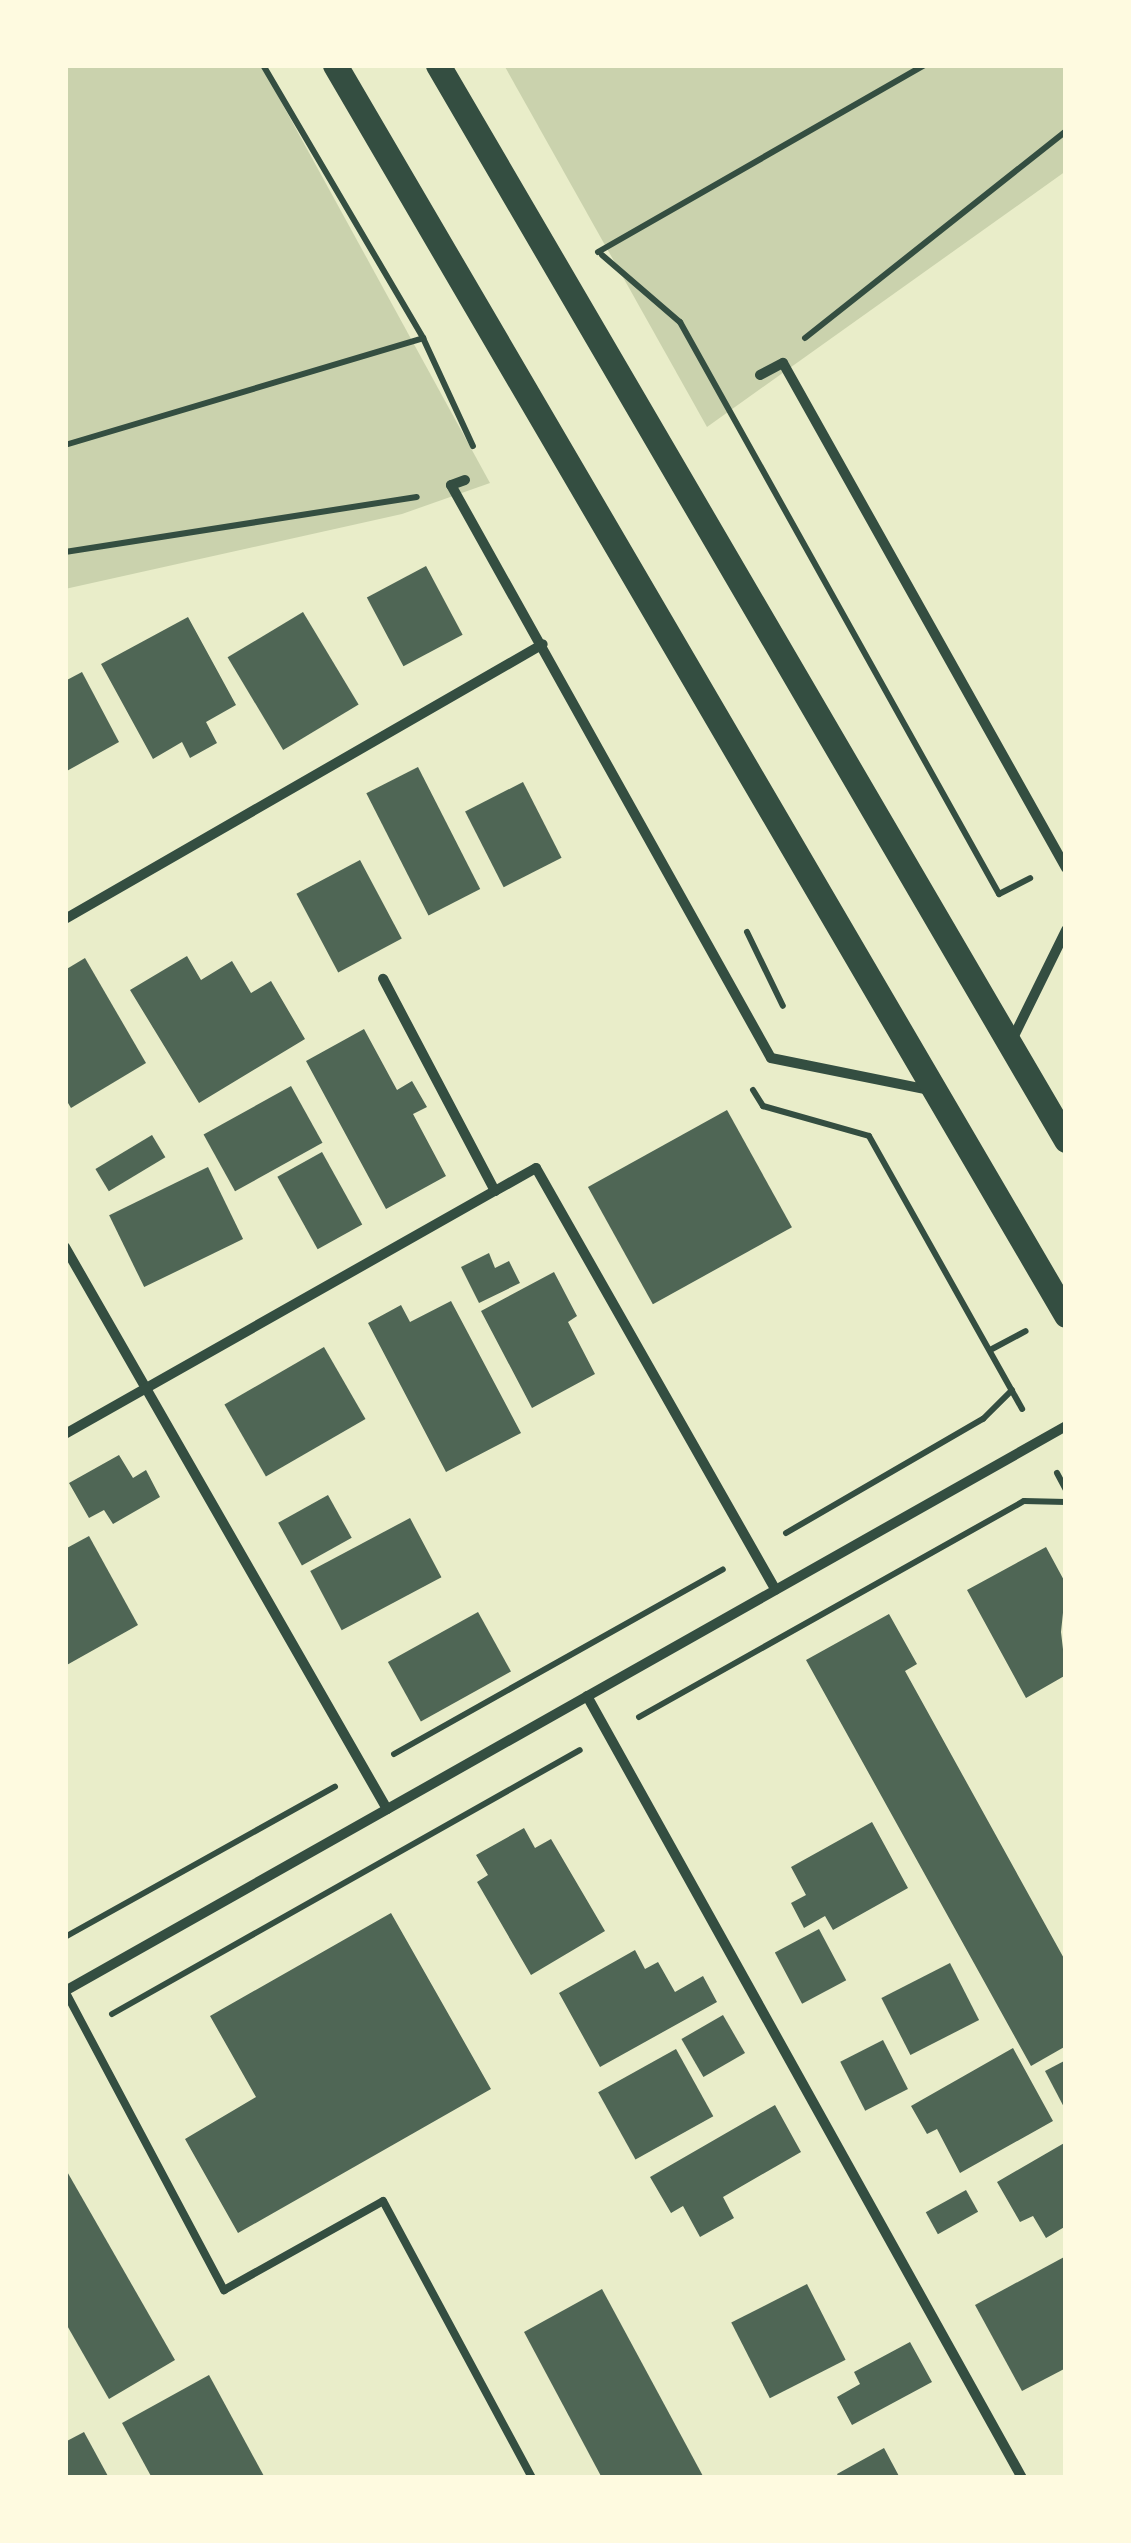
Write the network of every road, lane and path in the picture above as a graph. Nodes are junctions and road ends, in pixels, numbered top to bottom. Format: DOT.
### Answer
graph roads {
  1 [pos="263,65"];
  2 [pos="335,65"];
  3 [pos="438,65"];
  4 [pos="924,65"];
  5 [pos="1066,130"];
  6 [pos="590,237"];
  7 [pos="366,252"];
  8 [pos="598,252"];
  9 [pos="423,338"];
  10 [pos="784,363"];
  11 [pos="760,376"];
  12 [pos="65,445"];
  13 [pos="465,480"];
  14 [pos="451,485"];
  15 [pos="65,552"];
  16 [pos="543,644"];
  17 [pos="1066,868"];
  18 [pos="998,894"];
  19 [pos="65,919"];
  20 [pos="1066,930"];
  21 [pos="382,979"];
  22 [pos="1010,1044"];
  23 [pos="935,1092"];
  24 [pos="870,1136"];
  25 [pos="1066,1140"];
  26 [pos="495,1191"];
  27 [pos="65,1248"];
  28 [pos="1066,1315"];
  29 [pos="144,1389"];
  30 [pos="1012,1390"];
  31 [pos="1066,1426"];
  32 [pos="65,1434"];
  33 [pos="1040,1441"];
  34 [pos="1066,1490"];
  35 [pos="1066,1502"];
  36 [pos="755,1551"];
  37 [pos="776,1590"];
  38 [pos="587,1696"];
  39 [pos="608,1735"];
  40 [pos="363,1772"];
  41 [pos="387,1809"];
  42 [pos="65,1937"];
  43 [pos="65,1991"];
  44 [pos="86,2028"];
  45 [pos="532,2478"];
  46 [pos="1022,2478"];
  1 -- 7 [label="path"];
  2 -- 23 [label="main road"];
  3 -- 22 [label="main road"];
  4 -- 8 [label="path"];
  5 -- 10 [label="path"];
  6 -- 8 [label="path"];
  8 -- 18 [label="path"];
  9 -- 12 [label="path"];
  10 -- 11 [label="street"];
  10 -- 17 [label="street"];
  13 -- 14 [label="street"];
  14 -- 15 [label="path"];
  14 -- 16 [label="street"];
  16 -- 19 [label="street"];
  16 -- 23 [label="street"];
  20 -- 22 [label="street"];
  21 -- 26 [label="street"];
  22 -- 25 [label="main road"];
  23 -- 28 [label="main road"];
  24 -- 30 [label="path"];
  26 -- 29 [label="street"];
  26 -- 36 [label="street"];
  27 -- 29 [label="street"];
  29 -- 32 [label="street"];
  29 -- 40 [label="street"];
  30 -- 33 [label="path"];
  30 -- 36 [label="path"];
  31 -- 33 [label="street"];
  33 -- 34 [label="path"];
  33 -- 37 [label="street"];
  35 -- 39 [label="path"];
  36 -- 37 [label="street"];
  36 -- 40 [label="path"];
  37 -- 38 [label="street"];
  38 -- 39 [label="street"];
  38 -- 41 [label="street"];
  39 -- 44 [label="path"];
  39 -- 46 [label="street"];
  40 -- 41 [label="street"];
  40 -- 42 [label="path"];
  41 -- 43 [label="street"];
  43 -- 44 [label="lane"];
  44 -- 45 [label="lane"];
}
